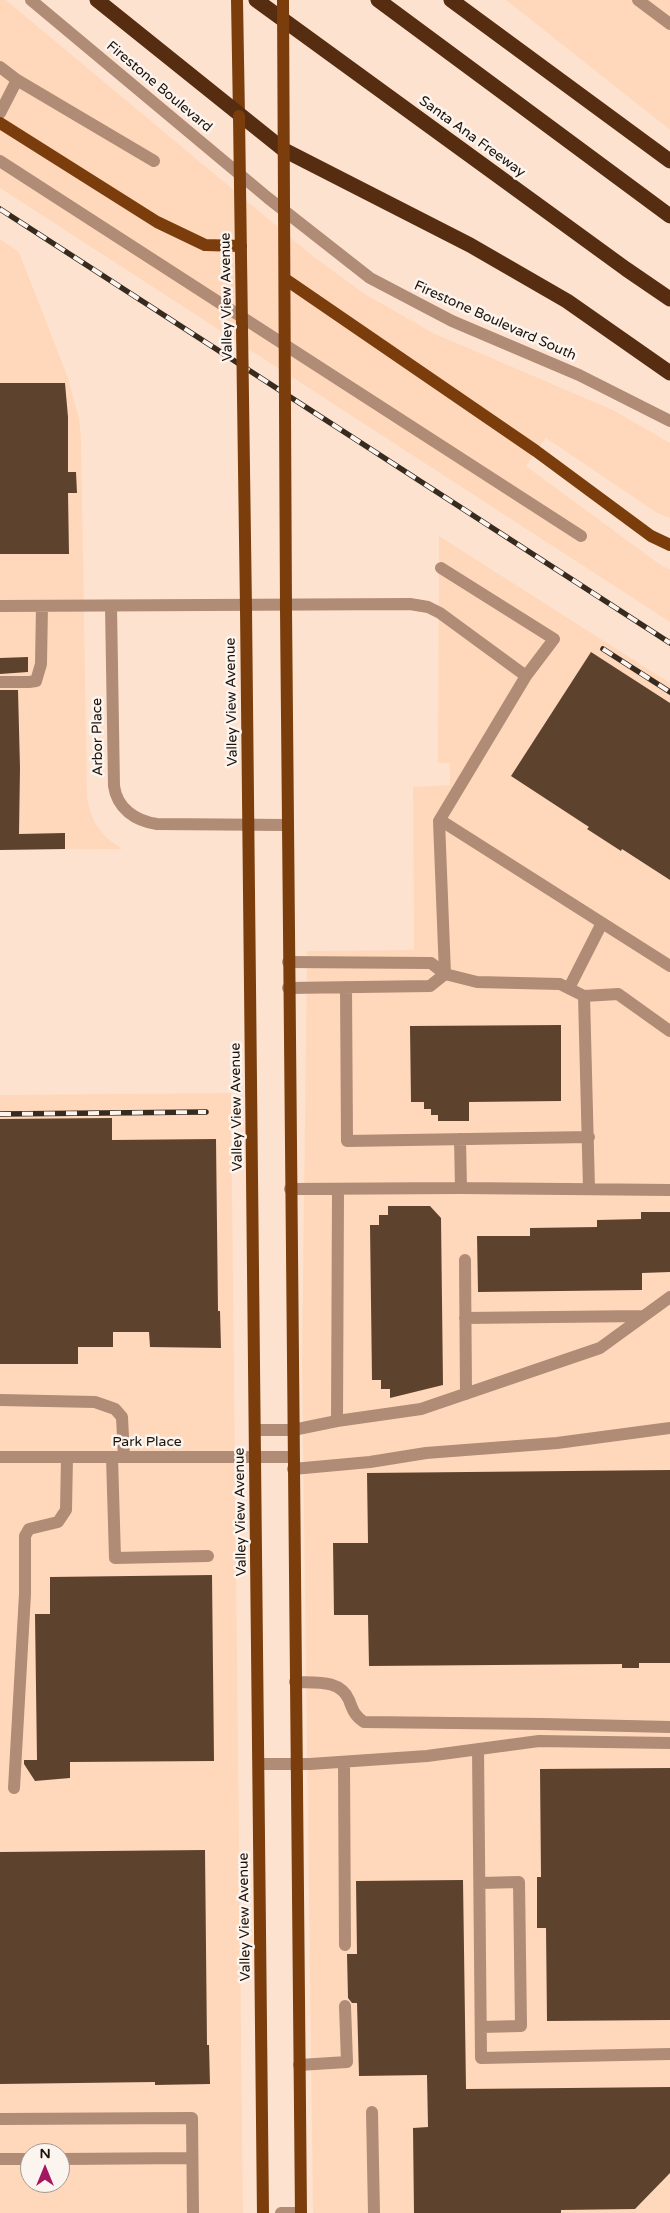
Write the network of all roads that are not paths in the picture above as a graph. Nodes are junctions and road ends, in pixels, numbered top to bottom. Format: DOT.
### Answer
graph roads {
  1 [pos="31,0"];
  2 [pos="96,0"];
  3 [pos="237,0"];
  4 [pos="256,0"];
  5 [pos="283,0"];
  6 [pos="378,0"];
  7 [pos="451,0"];
  8 [pos="638,0"];
  9 [pos="670,24"];
  10 [pos="0,67"];
  11 [pos="17,80"];
  12 [pos="0,113"];
  13 [pos="240,116"];
  14 [pos="0,123"];
  15 [pos="284,150"];
  16 [pos="0,161"];
  17 [pos="154,161"];
  18 [pos="670,161"];
  19 [pos="268,198"];
  20 [pos="670,216"];
  21 [pos="241,246"];
  22 [pos="285,279"];
  23 [pos="670,298"];
  24 [pos="670,373"];
  25 [pos="670,421"];
  26 [pos="581,536"];
  27 [pos="670,545"];
  28 [pos="441,568"];
  29 [pos="0,606"];
  30 [pos="42,606"];
  31 [pos="111,606"];
  32 [pos="526,676"];
  33 [pos="0,682"];
  34 [pos="440,820"];
  35 [pos="249,825"];
  36 [pos="286,825"];
  37 [pos="602,923"];
  38 [pos="288,962"];
  39 [pos="670,966"];
  40 [pos="445,974"];
  41 [pos="346,987"];
  42 [pos="288,988"];
  43 [pos="569,988"];
  44 [pos="584,996"];
  45 [pos="670,1031"];
  46 [pos="589,1137"];
  47 [pos="460,1139"];
  48 [pos="461,1188"];
  49 [pos="290,1189"];
  50 [pos="589,1189"];
  51 [pos="338,1190"];
  52 [pos="670,1190"];
  53 [pos="465,1260"];
  54 [pos="670,1297"];
  55 [pos="643,1316"];
  56 [pos="465,1318"];
  57 [pos="466,1394"];
  58 [pos="0,1400"];
  59 [pos="337,1421"];
  60 [pos="670,1428"];
  61 [pos="255,1430"];
  62 [pos="293,1430"];
  63 [pos="256,1456"];
  64 [pos="0,1457"];
  65 [pos="67,1457"];
  66 [pos="118,1457"];
  67 [pos="293,1463"];
  68 [pos="208,1556"];
  69 [pos="295,1682"];
  70 [pos="670,1728"];
  71 [pos="670,1743"];
  72 [pos="478,1749"];
  73 [pos="344,1762"];
  74 [pos="259,1764"];
  75 [pos="296,1765"];
  76 [pos="14,1788"];
  77 [pos="480,1883"];
  78 [pos="345,1945"];
  79 [pos="345,2006"];
  80 [pos="481,2027"];
  81 [pos="670,2054"];
  82 [pos="299,2065"];
  83 [pos="372,2112"];
  84 [pos="0,2119"];
  85 [pos="70,2158"];
  86 [pos="192,2158"];
  87 [pos="0,2159"];
  88 [pos="20,2159"];
  89 [pos="193,2213"];
  90 [pos="264,2213"];
  91 [pos="281,2213"];
  92 [pos="301,2213"];
  93 [pos="374,2213"];
  1 -- 19 [label="street, Firestone Boulevard"];
  2 -- 13 [label="highway"];
  3 -- 13 [label="main road, Valley View Avenue"];
  4 -- 23 [label="highway, Santa Ana Freeway"];
  5 -- 15 [label="main road, bridge"];
  6 -- 20 [label="highway"];
  7 -- 18 [label="highway"];
  8 -- 9 [label="street"];
  10 -- 11 [label="street"];
  11 -- 12 [label="street"];
  11 -- 17 [label="street"];
  13 -- 15 [label="highway"];
  13 -- 21 [label="main road, Valley View Avenue, bridge"];
  14 -- 21 [label="main road"];
  15 -- 22 [label="main road, bridge"];
  15 -- 24 [label="highway"];
  16 -- 26 [label="street"];
  19 -- 25 [label="street, Firestone Boulevard South"];
  21 -- 35 [label="main road, Valley View Avenue, bridge"];
  22 -- 27 [label="main road"];
  22 -- 36 [label="main road, bridge"];
  28 -- 32 [label="street"];
  29 -- 30 [label="street"];
  30 -- 31 [label="street"];
  30 -- 33 [label="street"];
  31 -- 32 [label="street"];
  31 -- 35 [label="street, Arbor Place"];
  32 -- 34 [label="street"];
  34 -- 37 [label="street"];
  34 -- 40 [label="street"];
  35 -- 36 [label="street, Arbor Place"];
  35 -- 61 [label="main road, Valley View Avenue"];
  36 -- 38 [label="main road"];
  37 -- 39 [label="street"];
  37 -- 43 [label="street"];
  38 -- 40 [label="street"];
  38 -- 42 [label="main road"];
  40 -- 41 [label="street"];
  40 -- 43 [label="street"];
  41 -- 42 [label="street"];
  41 -- 47 [label="street"];
  42 -- 49 [label="main road"];
  43 -- 44 [label="street"];
  44 -- 45 [label="street"];
  44 -- 46 [label="street"];
  46 -- 47 [label="street"];
  46 -- 50 [label="street"];
  47 -- 48 [label="street"];
  48 -- 50 [label="street"];
  48 -- 51 [label="street"];
  49 -- 51 [label="street"];
  49 -- 62 [label="main road"];
  50 -- 52 [label="street"];
  51 -- 59 [label="street"];
  53 -- 56 [label="street"];
  54 -- 55 [label="street"];
  55 -- 56 [label="street"];
  55 -- 57 [label="street"];
  56 -- 57 [label="street"];
  57 -- 59 [label="street"];
  58 -- 66 [label="street"];
  59 -- 62 [label="street"];
  60 -- 67 [label="street, Park Place"];
  61 -- 62 [label="street"];
  61 -- 63 [label="main road, Valley View Avenue"];
  62 -- 67 [label="main road"];
  63 -- 66 [label="street, Park Place"];
  63 -- 67 [label="street, Park Place"];
  63 -- 74 [label="main road, Valley View Avenue"];
  64 -- 65 [label="street, Park Place"];
  65 -- 66 [label="street, Park Place"];
  65 -- 76 [label="street"];
  66 -- 68 [label="street"];
  67 -- 69 [label="main road"];
  69 -- 70 [label="street"];
  69 -- 75 [label="main road"];
  71 -- 72 [label="street"];
  72 -- 73 [label="street"];
  72 -- 77 [label="street"];
  73 -- 75 [label="street"];
  73 -- 78 [label="street"];
  74 -- 75 [label="street"];
  74 -- 90 [label="main road, Valley View Avenue"];
  75 -- 82 [label="main road"];
  77 -- 80 [label="street"];
  77 -- 80 [label="street"];
  79 -- 82 [label="street"];
  80 -- 81 [label="street"];
  82 -- 92 [label="main road"];
  83 -- 93 [label="street"];
  84 -- 86 [label="street"];
  85 -- 86 [label="street"];
  86 -- 89 [label="street"];
  87 -- 88 [label="street"];
  91 -- 92 [label="street"];
}
